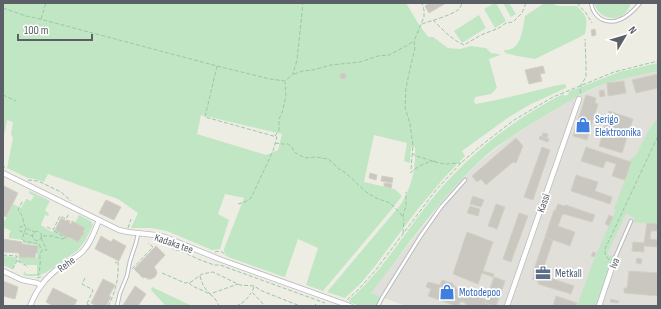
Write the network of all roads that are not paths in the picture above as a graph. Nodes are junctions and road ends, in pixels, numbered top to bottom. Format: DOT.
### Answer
graph roads {
  1 [pos="591,3"];
  2 [pos="640,3"];
  3 [pos="579,99"];
  4 [pos="3,173"];
  5 [pos="465,180"];
  6 [pos="99,220"];
  7 [pos="631,221"];
  8 [pos="138,234"];
  9 [pos="615,258"];
  10 [pos="3,271"];
  11 [pos="41,285"];
  12 [pos="30,306"];
  13 [pos="117,306"];
  14 [pos="350,306"];
  15 [pos="378,306"];
  16 [pos="507,306"];
  17 [pos="598,306"];
  1 -- 2 [label="lane"];
  3 -- 16 [label="street, Kassi"];
  4 -- 6 [label="street, Kadaka tee"];
  5 -- 15 [label="lane"];
  6 -- 8 [label="street, Kadaka tee"];
  6 -- 11 [label="street, Rehe"];
  7 -- 9 [label="lane, Iva"];
  8 -- 13 [label="lane"];
  8 -- 14 [label="street, Kadaka tee"];
  9 -- 17 [label="street, Iva"];
  10 -- 11 [label="street"];
  11 -- 12 [label="street, Rehe"];
}
